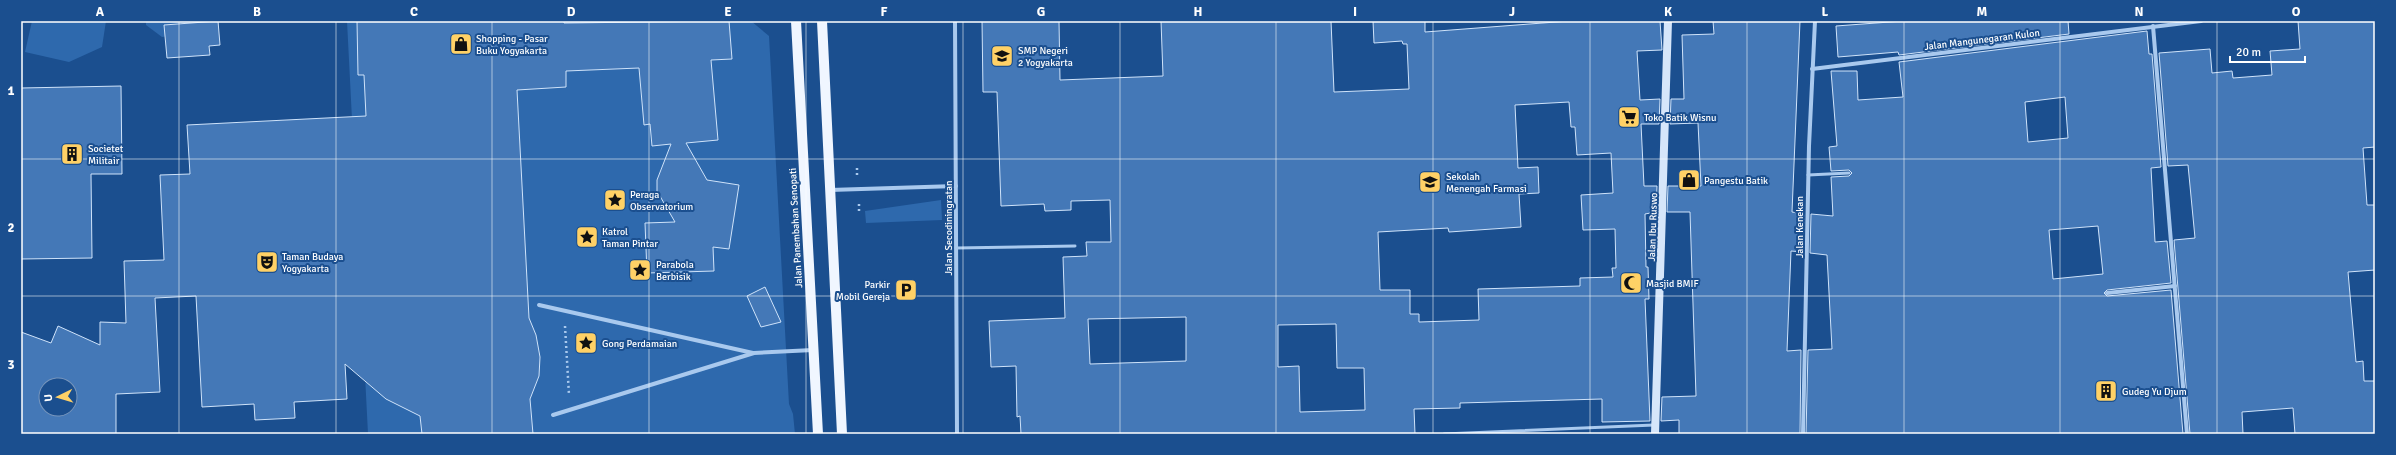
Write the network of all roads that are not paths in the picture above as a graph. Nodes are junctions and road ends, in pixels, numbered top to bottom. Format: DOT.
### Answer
graph roads {
  1 [pos="796,21"];
  2 [pos="822,21"];
  3 [pos="955,21"];
  4 [pos="1668,21"];
  5 [pos="1815,21"];
  6 [pos="2201,21"];
  7 [pos="2153,26"];
  8 [pos="1812,68"];
  9 [pos="1849,173"];
  10 [pos="1808,175"];
  11 [pos="956,186"];
  12 [pos="830,190"];
  13 [pos="1075,246"];
  14 [pos="956,248"];
  15 [pos="2175,286"];
  16 [pos="2107,293"];
  17 [pos="539,305"];
  18 [pos="813,350"];
  19 [pos="754,353"];
  20 [pos="553,415"];
  21 [pos="1656,424"];
  22 [pos="818,434"];
  23 [pos="842,434"];
  24 [pos="957,434"];
  25 [pos="1444,434"];
  26 [pos="1655,434"];
  27 [pos="1803,434"];
  28 [pos="2187,434"];
  1 -- 18 [label="main road, Jalan Panembahan Senopati"];
  2 -- 12 [label="main road"];
  3 -- 11 [label="street, Jalan Secodiningratan"];
  4 -- 21 [label="street, Jalan Ibu Ruswo"];
  5 -- 8 [label="street, Jalan Kenekan"];
  6 -- 7 [label="street, Jalan Mangunegaran Kulon"];
  7 -- 8 [label="street, Jalan Mangunegaran Kulon"];
  7 -- 15 [label="street"];
  8 -- 10 [label="street, Jalan Kenekan"];
  9 -- 10 [label="lane"];
  10 -- 27 [label="street, Jalan Kenekan"];
  11 -- 12 [label="street"];
  11 -- 14 [label="street, Jalan Secodiningratan"];
  12 -- 23 [label="main road"];
  13 -- 14 [label="lane"];
  14 -- 24 [label="street, Jalan Secodiningratan"];
  15 -- 16 [label="street"];
  15 -- 28 [label="street"];
  17 -- 19 [label="street"];
  18 -- 19 [label="street"];
  18 -- 22 [label="main road, Jalan Panembahan Senopati"];
  19 -- 20 [label="street"];
  21 -- 25 [label="lane"];
  21 -- 26 [label="street, Jalan Ibu Ruswo"];
}
